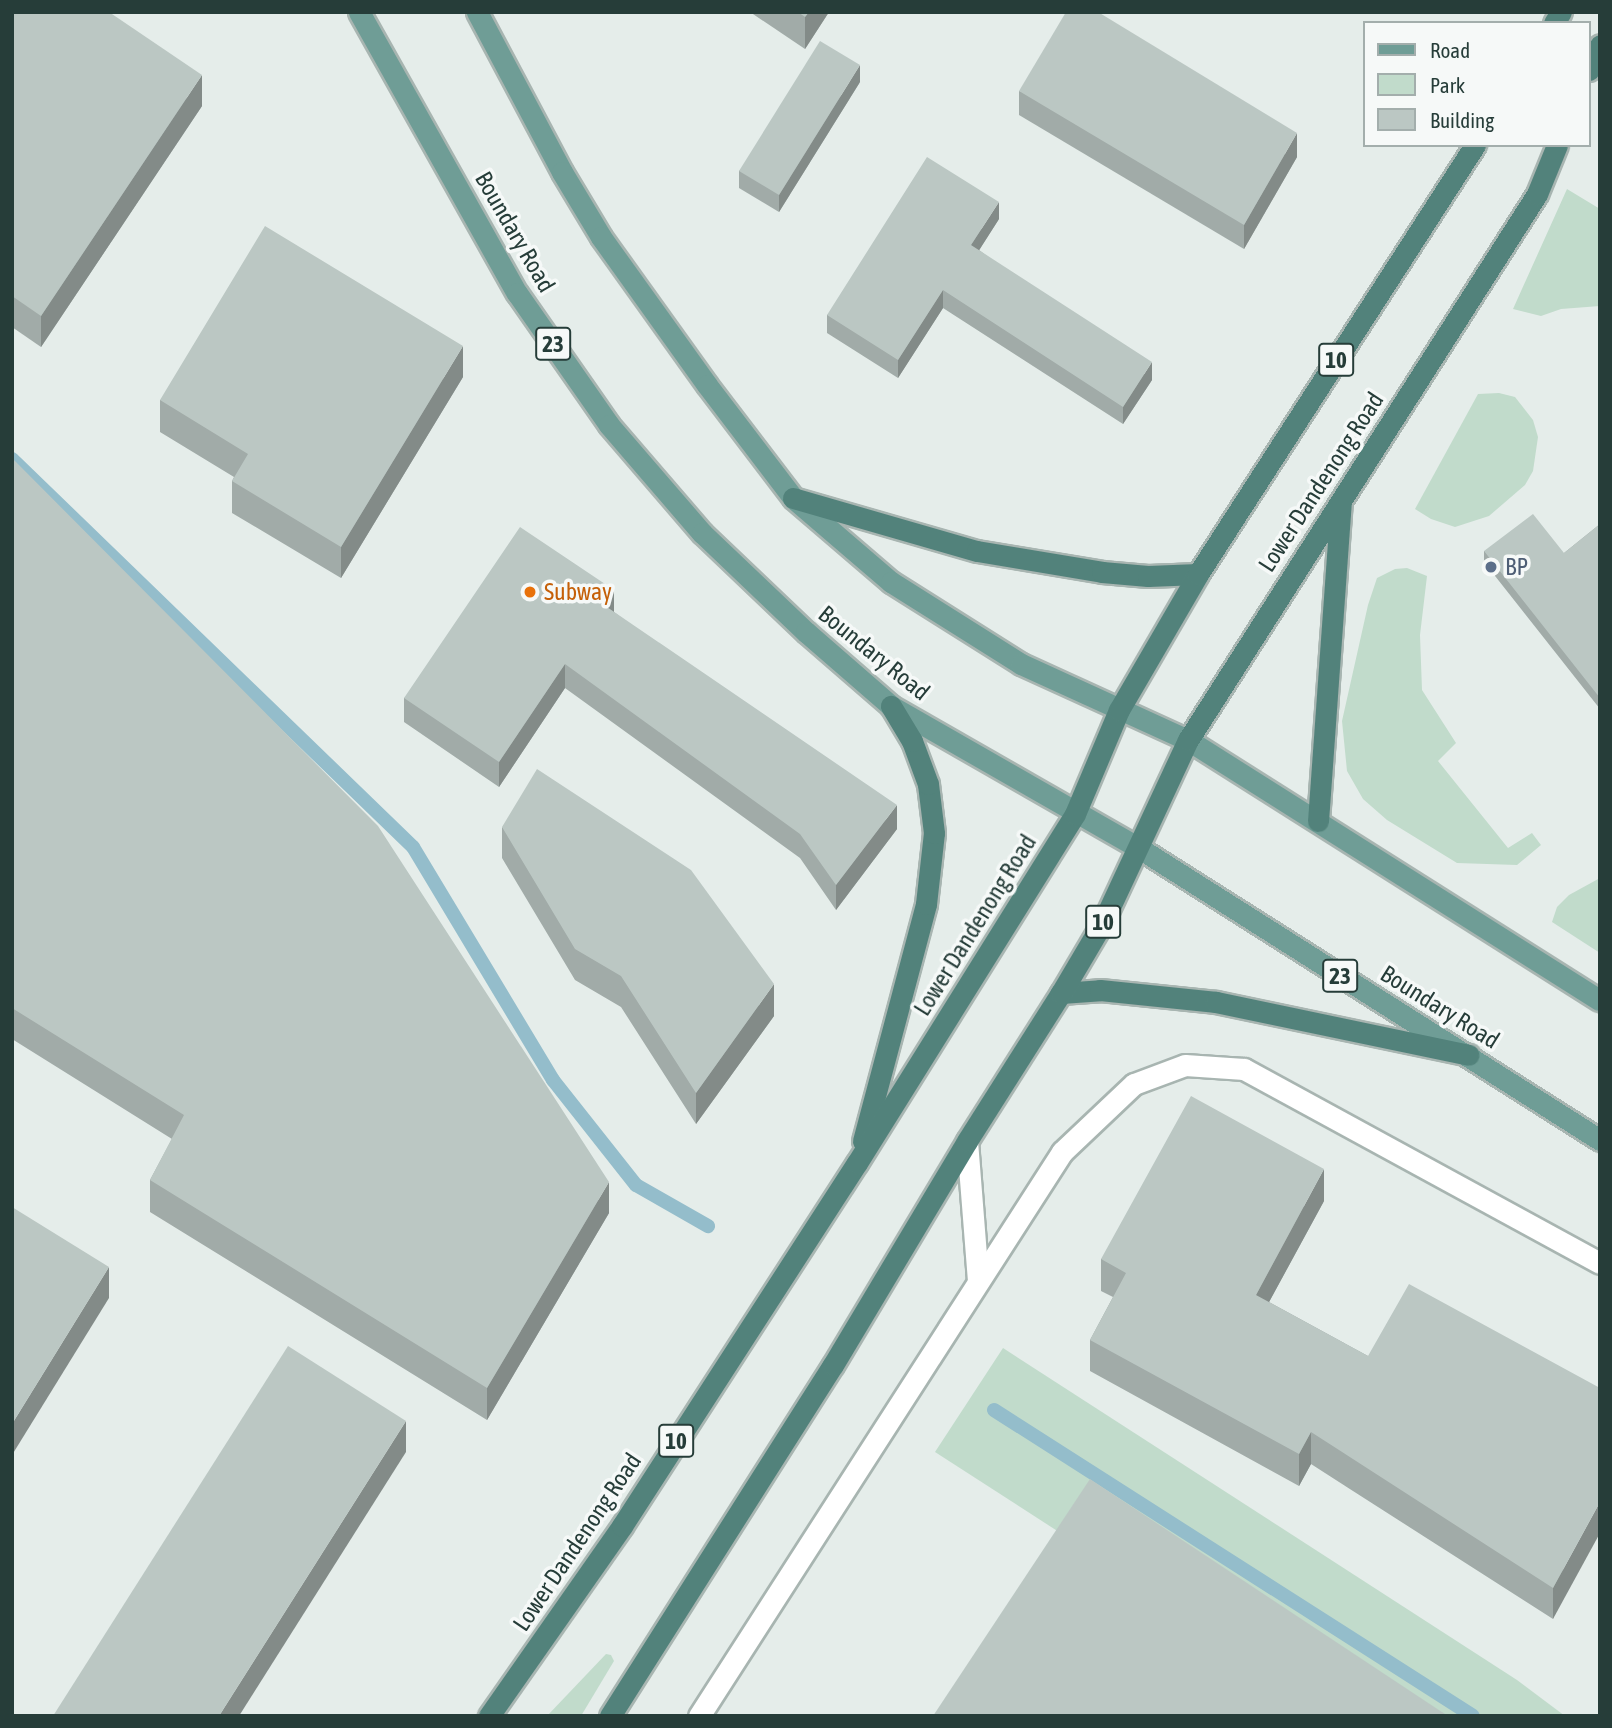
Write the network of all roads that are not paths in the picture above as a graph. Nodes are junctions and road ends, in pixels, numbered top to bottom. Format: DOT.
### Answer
graph roads {
  1 [pos="359,12"];
  2 [pos="477,12"];
  3 [pos="1600,45"];
  4 [pos="1591,65"];
  5 [pos="1474,147"];
  6 [pos="1556,147"];
  7 [pos="793,498"];
  8 [pos="1341,500"];
  9 [pos="1198,574"];
  10 [pos="891,706"];
  11 [pos="1119,710"];
  12 [pos="1188,740"];
  13 [pos="1075,814"];
  14 [pos="1318,821"];
  15 [pos="1139,848"];
  16 [pos="1061,993"];
  17 [pos="1600,1000"];
  18 [pos="1469,1055"];
  19 [pos="1600,1140"];
  20 [pos="967,1141"];
  21 [pos="857,1163"];
  22 [pos="1600,1263"];
  23 [pos="978,1281"];
  24 [pos="489,1716"];
  25 [pos="610,1716"];
  26 [pos="699,1716"];
  1 -- 10 [label="main road, Boundary Road / 23"];
  2 -- 7 [label="main road"];
  3 -- 4 [label="highway"];
  5 -- 9 [label="highway, Lower Dandenong Road / 10"];
  6 -- 8 [label="highway, Lower Dandenong Road / 10"];
  7 -- 9 [label="highway"];
  7 -- 11 [label="main road"];
  8 -- 12 [label="highway, Lower Dandenong Road / 10"];
  8 -- 14 [label="highway"];
  9 -- 11 [label="highway, Lower Dandenong Road / 10"];
  10 -- 13 [label="main road, Boundary Road / 23"];
  10 -- 21 [label="highway"];
  11 -- 12 [label="main road"];
  11 -- 13 [label="highway, Lower Dandenong Road / 10"];
  12 -- 14 [label="main road"];
  12 -- 15 [label="highway, Lower Dandenong Road / 10"];
  13 -- 15 [label="main road, Boundary Road / 23"];
  13 -- 21 [label="highway, Lower Dandenong Road / 10"];
  14 -- 17 [label="main road"];
  15 -- 16 [label="highway, Lower Dandenong Road / 10"];
  15 -- 18 [label="main road, Boundary Road / 23"];
  16 -- 18 [label="highway"];
  16 -- 20 [label="highway, Lower Dandenong Road / 10"];
  18 -- 19 [label="main road, Boundary Road / 23"];
  20 -- 23 [label="street"];
  20 -- 25 [label="highway, Lower Dandenong Road / 10"];
  21 -- 24 [label="highway, Lower Dandenong Road / 10"];
  22 -- 23 [label="street"];
  23 -- 26 [label="street"];
}
